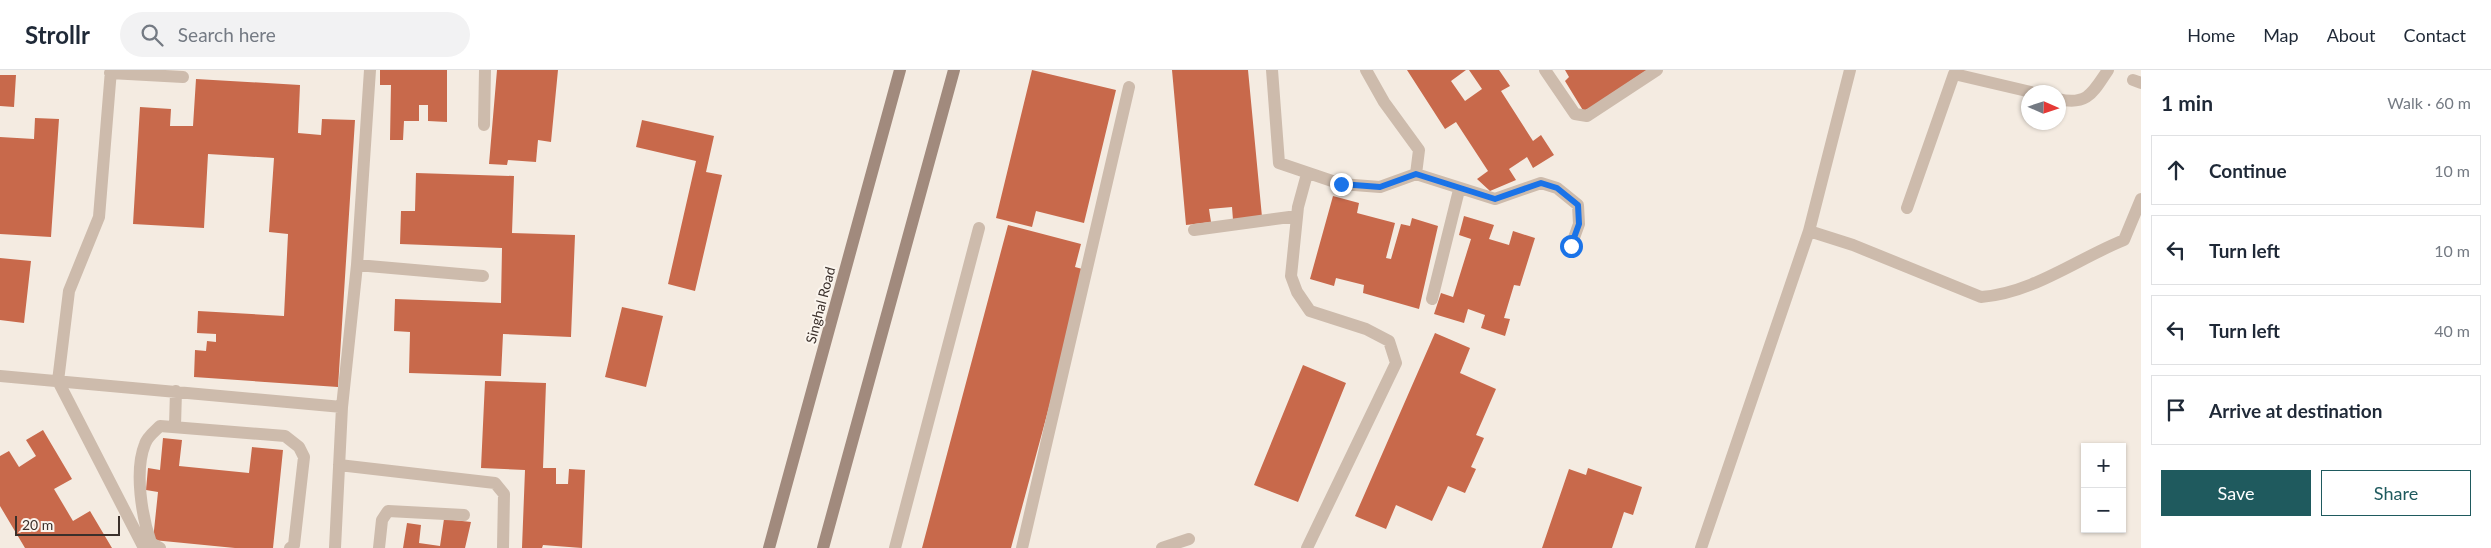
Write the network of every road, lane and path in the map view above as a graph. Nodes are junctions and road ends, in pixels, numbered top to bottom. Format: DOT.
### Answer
graph roads {
  1 [pos="370,70"];
  2 [pos="485,70"];
  3 [pos="900,70"];
  4 [pos="954,70"];
  5 [pos="1272,70"];
  6 [pos="1366,70"];
  7 [pos="1545,70"];
  8 [pos="1657,70"];
  9 [pos="1850,70"];
  10 [pos="2108,70"];
  11 [pos="110,71"];
  12 [pos="1954,72"];
  13 [pos="183,76"];
  14 [pos="1129,88"];
  15 [pos="2021,89"];
  16 [pos="2066,101"];
  17 [pos="484,125"];
  18 [pos="1307,174"];
  19 [pos="1416,174"];
  20 [pos="1460,190"];
  21 [pos="2141,199"];
  22 [pos="1907,208"];
  23 [pos="1297,216"];
  24 [pos="979,228"];
  25 [pos="1194,230"];
  26 [pos="1808,231"];
  27 [pos="1571,246"];
  28 [pos="357,264"];
  29 [pos="483,276"];
  30 [pos="1432,299"];
  31 [pos="0,376"];
  32 [pos="58,381"];
  33 [pos="176,391"];
  34 [pos="342,407"];
  35 [pos="175,426"];
  36 [pos="339,465"];
  37 [pos="464,515"];
  38 [pos="1189,539"];
  39 [pos="826,547"];
  40 [pos="144,548"];
  41 [pos="160,548"];
  42 [pos="290,548"];
  43 [pos="335,548"];
  44 [pos="379,548"];
  45 [pos="503,548"];
  46 [pos="769,548"];
  47 [pos="895,548"];
  48 [pos="1022,548"];
  49 [pos="1162,548"];
  50 [pos="1307,548"];
  51 [pos="1701,548"];
  1 -- 28 [label="street"];
  2 -- 17 [label="street"];
  3 -- 46 [label="street, Singhal Road"];
  4 -- 39 [label="street"];
  5 -- 18 [label="street"];
  6 -- 19 [label="street"];
  7 -- 8 [label="street"];
  9 -- 26 [label="street"];
  10 -- 16 [label="street"];
  11 -- 13 [label="street"];
  11 -- 32 [label="street"];
  12 -- 15 [label="street"];
  12 -- 22 [label="street"];
  14 -- 48 [label="street"];
  18 -- 19 [label="street"];
  18 -- 23 [label="street"];
  19 -- 20 [label="street"];
  20 -- 27 [label="street"];
  20 -- 30 [label="street"];
  21 -- 26 [label="street"];
  23 -- 25 [label="street"];
  23 -- 50 [label="street"];
  24 -- 47 [label="street"];
  26 -- 51 [label="street"];
  28 -- 29 [label="street"];
  28 -- 34 [label="street"];
  31 -- 32 [label="street"];
  32 -- 33 [label="street"];
  32 -- 40 [label="street"];
  33 -- 34 [label="street"];
  33 -- 35 [label="street"];
  34 -- 36 [label="street"];
  35 -- 41 [label="street"];
  35 -- 42 [label="street"];
  36 -- 43 [label="street"];
  36 -- 45 [label="street"];
  37 -- 44 [label="street"];
  38 -- 49 [label="street"];
}
